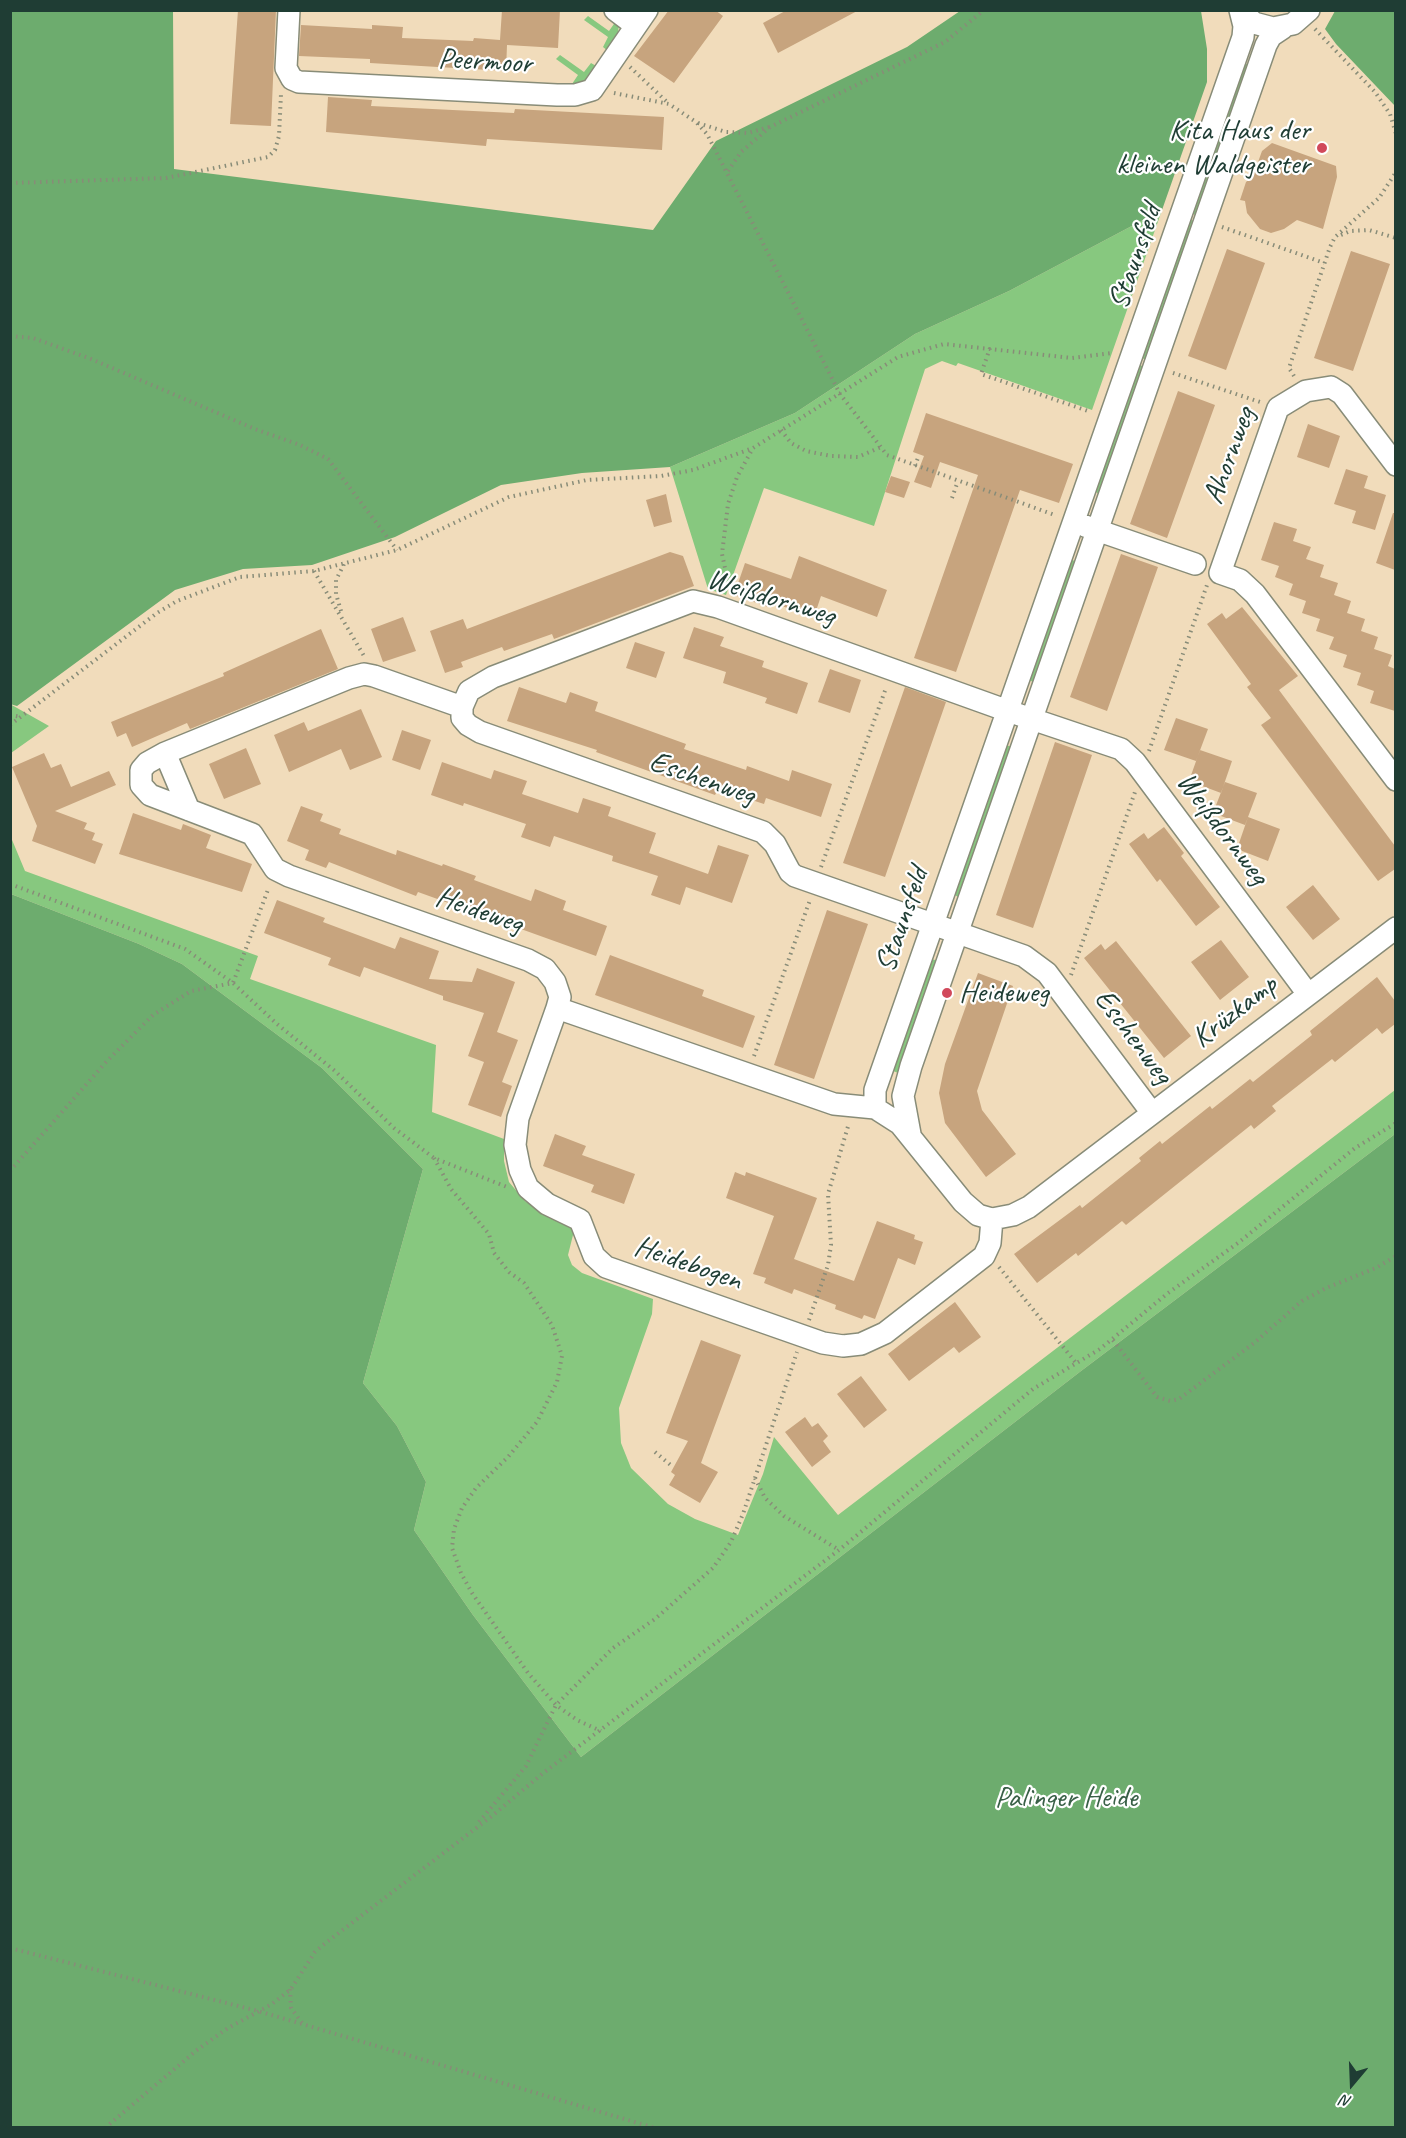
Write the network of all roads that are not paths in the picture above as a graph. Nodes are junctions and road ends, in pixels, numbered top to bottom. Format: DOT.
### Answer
graph roads {
  1 [pos="289,10"];
  2 [pos="615,10"];
  3 [pos="1240,10"];
  4 [pos="642,18"];
  5 [pos="1312,20"];
  6 [pos="1283,28"];
  7 [pos="1395,465"];
  8 [pos="1068,519"];
  9 [pos="1098,530"];
  10 [pos="1209,572"];
  11 [pos="462,707"];
  12 [pos="1008,711"];
  13 [pos="1032,719"];
  14 [pos="165,753"];
  15 [pos="1395,780"];
  16 [pos="189,810"];
  17 [pos="933,924"];
  18 [pos="1395,927"];
  19 [pos="957,933"];
  20 [pos="1308,994"];
  21 [pos="557,1008"];
  22 [pos="875,1108"];
  23 [pos="1152,1113"];
  24 [pos="910,1134"];
  25 [pos="992,1219"];
  1 -- 4 [label="street, Peermoor"];
  2 -- 4 [label="street"];
  3 -- 6 [label="street"];
  3 -- 8 [label="street, Staunsfeld"];
  5 -- 6 [label="street, Staunsfeld"];
  6 -- 9 [label="street, Staunsfeld"];
  7 -- 10 [label="street, Ahornweg"];
  8 -- 9 [label="street"];
  8 -- 12 [label="street, Staunsfeld"];
  9 -- 10 [label="street"];
  9 -- 13 [label="street, Staunsfeld"];
  10 -- 15 [label="street"];
  11 -- 12 [label="street, Weißdornweg"];
  11 -- 14 [label="street"];
  11 -- 17 [label="street, Eschenweg"];
  12 -- 13 [label="street"];
  12 -- 17 [label="street, Staunsfeld"];
  13 -- 19 [label="street, Staunsfeld"];
  13 -- 20 [label="street, Weißdornweg"];
  14 -- 16 [label="street"];
  14 -- 16 [label="street"];
  16 -- 21 [label="street, Heideweg"];
  17 -- 19 [label="street, Eschenweg"];
  17 -- 22 [label="street, Staunsfeld"];
  18 -- 20 [label="street, Krüzkamp"];
  19 -- 23 [label="street, Eschenweg"];
  19 -- 24 [label="street, Staunsfeld"];
  20 -- 23 [label="street, Krüzkamp"];
  21 -- 22 [label="street"];
  21 -- 25 [label="street, Heidebogen"];
  22 -- 24 [label="street, Staunsfeld"];
  23 -- 25 [label="street, Krüzkamp"];
  24 -- 25 [label="street, Staunsfeld"];
}
